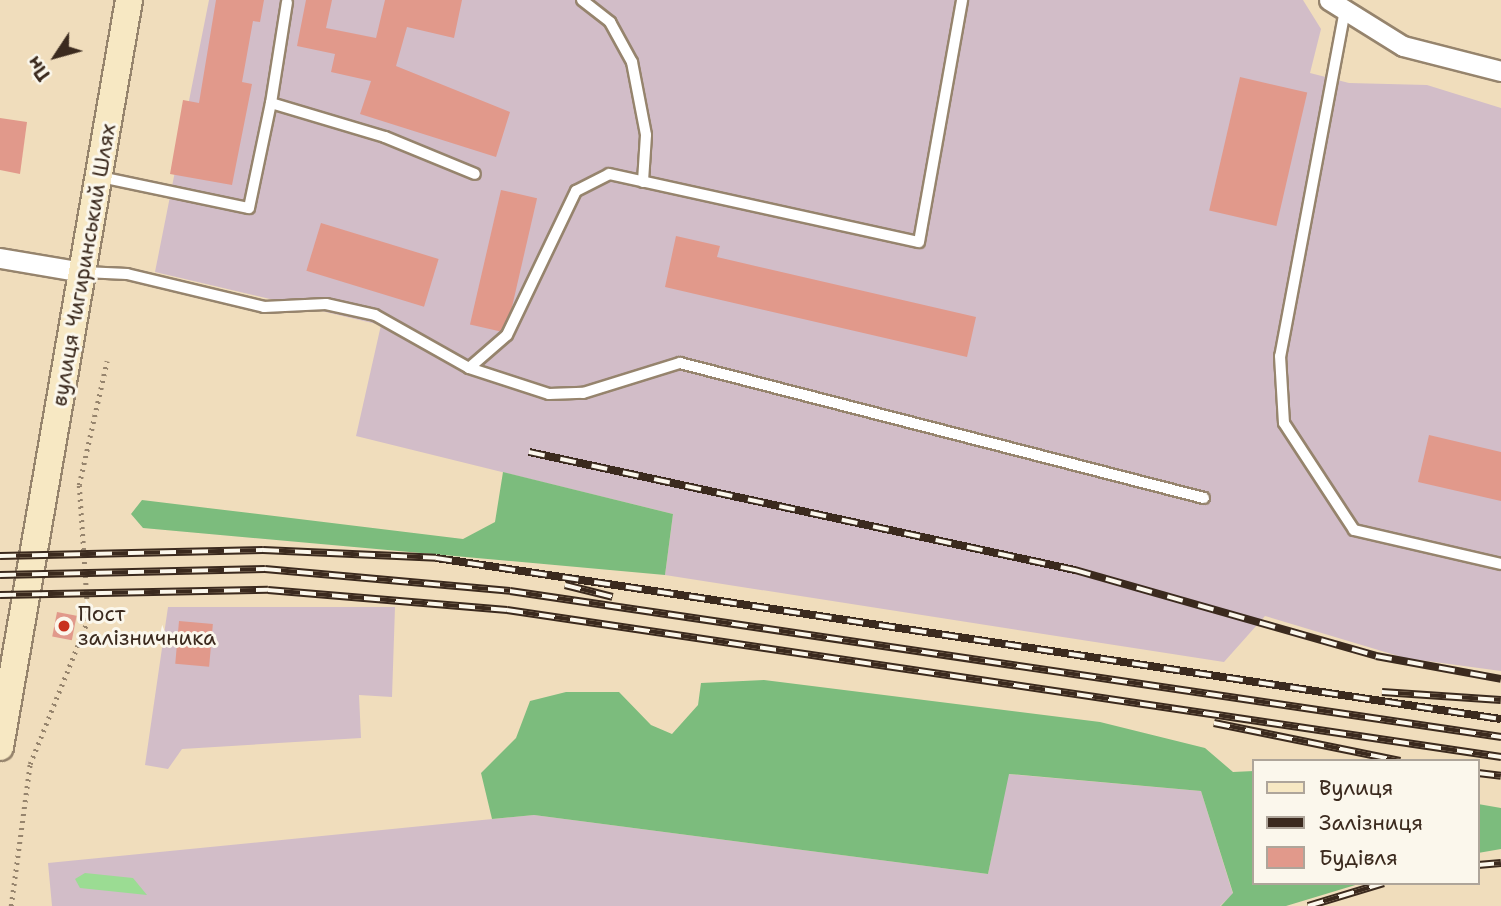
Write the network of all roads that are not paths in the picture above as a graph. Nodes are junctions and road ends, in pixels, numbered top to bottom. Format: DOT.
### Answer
graph roads {
  1 [pos="129,0"];
  2 [pos="582,0"];
  3 [pos="962,0"];
  4 [pos="287,2"];
  5 [pos="1337,5"];
  6 [pos="1501,71"];
  7 [pos="271,103"];
  8 [pos="475,174"];
  9 [pos="99,176"];
  10 [pos="643,182"];
  11 [pos="0,258"];
  12 [pos="82,272"];
  13 [pos="469,368"];
  14 [pos="1204,498"];
  15 [pos="1501,564"];
  16 [pos="0,747"];
  1 -- 9 [label="main road, вулиця Чигиринський Шлях"];
  2 -- 10 [label="lane"];
  3 -- 10 [label="lane"];
  4 -- 7 [label="lane"];
  5 -- 6 [label="street"];
  5 -- 15 [label="lane"];
  7 -- 8 [label="lane"];
  7 -- 9 [label="lane"];
  9 -- 12 [label="main road, вулиця Чигиринський Шлях"];
  10 -- 13 [label="lane"];
  11 -- 12 [label="street"];
  12 -- 13 [label="lane"];
  12 -- 16 [label="main road, вулиця Чигиринський Шлях"];
  13 -- 14 [label="lane"];
}
